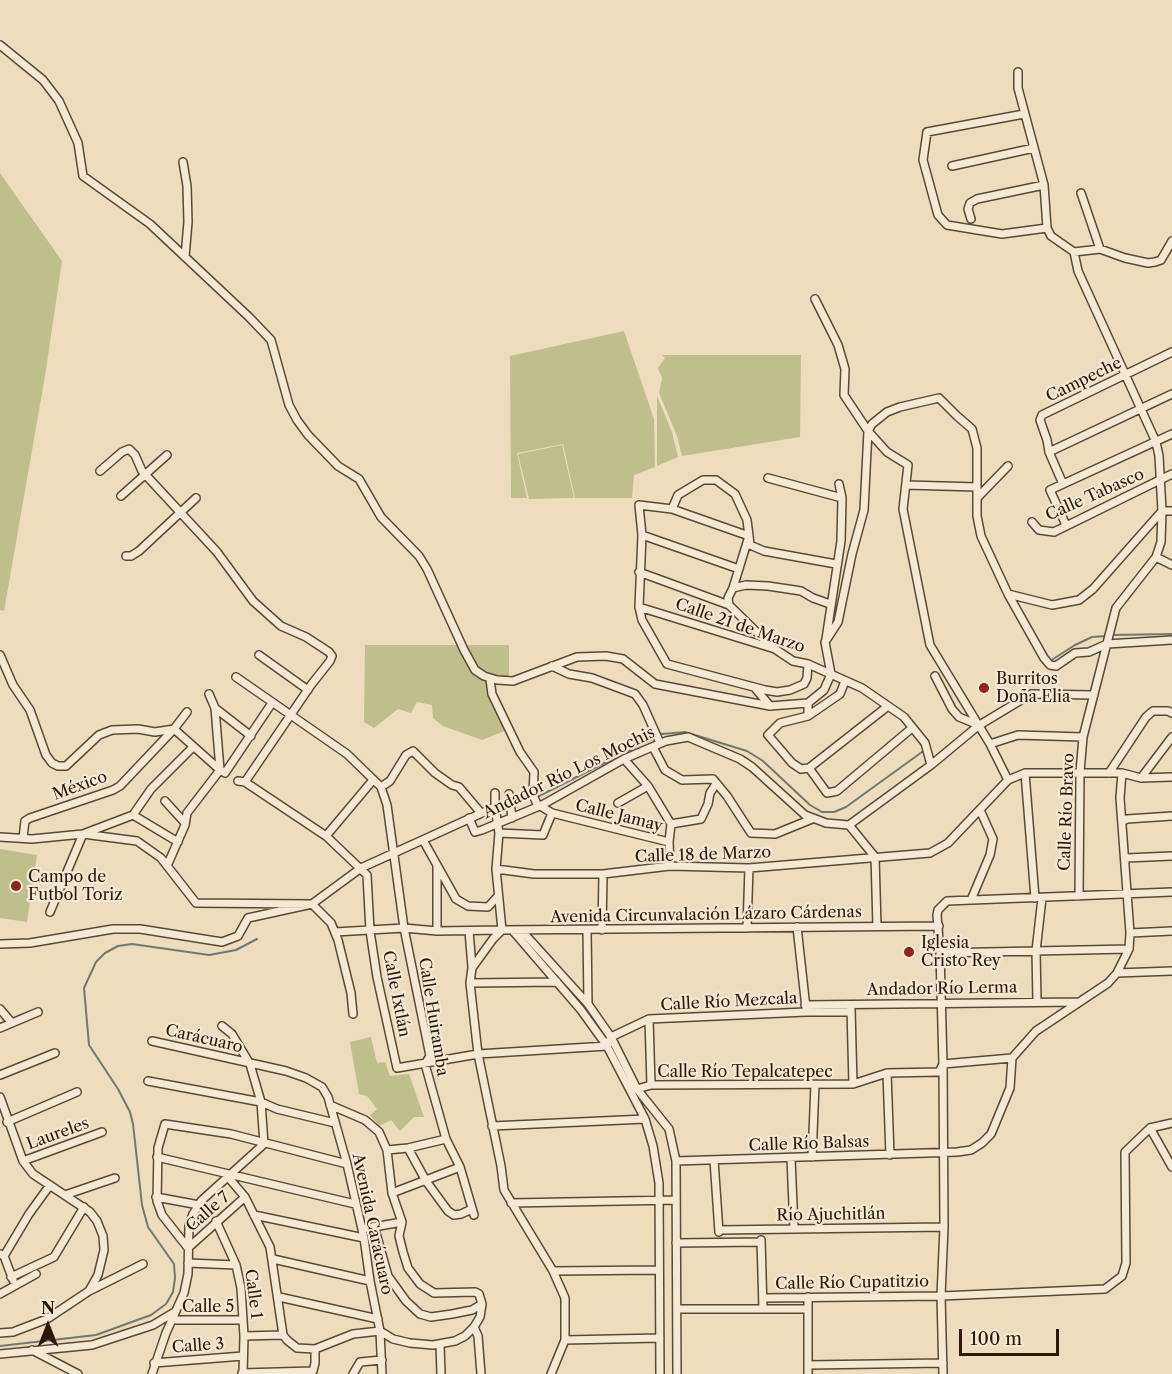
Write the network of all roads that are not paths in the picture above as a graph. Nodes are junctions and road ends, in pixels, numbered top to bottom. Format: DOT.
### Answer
graph roads {
  1 [pos="0,45"];
  2 [pos="1018,72"];
  3 [pos="1024,114"];
  4 [pos="1034,148"];
  5 [pos="183,162"];
  6 [pos="952,166"];
  7 [pos="1044,185"];
  8 [pos="1082,193"];
  9 [pos="971,219"];
  10 [pos="1047,228"];
  11 [pos="1172,241"];
  12 [pos="1100,249"];
  13 [pos="1074,252"];
  14 [pos="185,257"];
  15 [pos="815,299"];
  16 [pos="1172,352"];
  17 [pos="1124,376"];
  18 [pos="1172,394"];
  19 [pos="1140,411"];
  20 [pos="868,431"];
  21 [pos="1172,434"];
  22 [pos="1156,442"];
  23 [pos="1049,452"];
  24 [pos="167,455"];
  25 [pos="1008,466"];
  26 [pos="100,471"];
  27 [pos="1172,474"];
  28 [pos="145,475"];
  29 [pos="768,478"];
  30 [pos="1159,481"];
  31 [pos="839,484"];
  32 [pos="1063,484"];
  33 [pos="906,485"];
  34 [pos="977,487"];
  35 [pos="121,496"];
  36 [pos="196,498"];
  37 [pos="842,498"];
  38 [pos="977,498"];
  39 [pos="672,509"];
  40 [pos="1162,511"];
  41 [pos="1172,511"];
  42 [pos="180,513"];
  43 [pos="1032,522"];
  44 [pos="1066,525"];
  45 [pos="642,535"];
  46 [pos="749,536"];
  47 [pos="126,556"];
  48 [pos="1156,557"];
  49 [pos="836,564"];
  50 [pos="1172,566"];
  51 [pos="739,569"];
  52 [pos="639,572"];
  53 [pos="733,588"];
  54 [pos="1008,594"];
  55 [pos="830,604"];
  56 [pos="729,605"];
  57 [pos="639,607"];
  58 [pos="1172,640"];
  59 [pos="825,642"];
  60 [pos="1108,642"];
  61 [pos="775,650"];
  62 [pos="0,655"];
  63 [pos="259,655"];
  64 [pos="808,664"];
  65 [pos="552,666"];
  66 [pos="831,674"];
  67 [pos="935,676"];
  68 [pos="236,677"];
  69 [pos="490,679"];
  70 [pos="845,681"];
  71 [pos="309,688"];
  72 [pos="755,688"];
  73 [pos="209,694"];
  74 [pos="1094,695"];
  75 [pos="272,703"];
  76 [pos="808,703"];
  77 [pos="770,706"];
  78 [pos="888,706"];
  79 [pos="215,708"];
  80 [pos="187,712"];
  81 [pos="1170,712"];
  82 [pos="291,715"];
  83 [pos="808,716"];
  84 [pos="978,726"];
  85 [pos="912,728"];
  86 [pos="174,729"];
  87 [pos="251,736"];
  88 [pos="1083,737"];
  89 [pos="1172,737"];
  90 [pos="657,744"];
  91 [pos="990,744"];
  92 [pos="193,747"];
  93 [pos="624,759"];
  94 [pos="931,764"];
  95 [pos="809,768"];
  96 [pos="223,771"];
  97 [pos="1080,772"];
  98 [pos="1024,773"];
  99 [pos="1108,773"];
  100 [pos="1122,773"];
  101 [pos="1172,777"];
  102 [pos="1141,778"];
  103 [pos="373,780"];
  104 [pos="1008,780"];
  105 [pos="716,784"];
  106 [pos="648,786"];
  107 [pos="381,787"];
  108 [pos="495,793"];
  109 [pos="509,795"];
  110 [pos="165,801"];
  111 [pos="618,802"];
  112 [pos="542,805"];
  113 [pos="495,807"];
  114 [pos="980,810"];
  115 [pos="481,813"];
  116 [pos="552,813"];
  117 [pos="133,815"];
  118 [pos="1172,816"];
  119 [pos="469,818"];
  120 [pos="512,818"];
  121 [pos="812,819"];
  122 [pos="1123,821"];
  123 [pos="185,823"];
  124 [pos="497,824"];
  125 [pos="671,824"];
  126 [pos="849,825"];
  127 [pos="499,833"];
  128 [pos="83,834"];
  129 [pos="326,836"];
  130 [pos="0,837"];
  131 [pos="23,838"];
  132 [pos="423,840"];
  133 [pos="178,842"];
  134 [pos="669,842"];
  135 [pos="394,854"];
  136 [pos="1172,856"];
  137 [pos="875,857"];
  138 [pos="1126,858"];
  139 [pos="437,864"];
  140 [pos="167,866"];
  141 [pos="670,866"];
  142 [pos="361,868"];
  143 [pos="748,868"];
  144 [pos="496,869"];
  145 [pos="603,874"];
  146 [pos="1172,892"];
  147 [pos="1128,894"];
  148 [pos="498,896"];
  149 [pos="1079,896"];
  150 [pos="1039,898"];
  151 [pos="971,900"];
  152 [pos="312,903"];
  153 [pos="50,912"];
  154 [pos="877,926"];
  155 [pos="939,926"];
  156 [pos="797,927"];
  157 [pos="404,928"];
  158 [pos="747,928"];
  159 [pos="502,930"];
  160 [pos="587,930"];
  161 [pos="602,930"];
  162 [pos="370,931"];
  163 [pos="437,931"];
  164 [pos="469,931"];
  165 [pos="513,931"];
  166 [pos="522,931"];
  167 [pos="1172,931"];
  168 [pos="335,932"];
  169 [pos="1130,933"];
  170 [pos="0,944"];
  171 [pos="1129,949"];
  172 [pos="1036,951"];
  173 [pos="940,953"];
  174 [pos="472,968"];
  175 [pos="1172,971"];
  176 [pos="1117,973"];
  177 [pos="557,982"];
  178 [pos="470,983"];
  179 [pos="941,1002"];
  180 [pos="1037,1002"];
  181 [pos="1079,1002"];
  182 [pos="588,1004"];
  183 [pos="806,1008"];
  184 [pos="851,1008"];
  185 [pos="0,1009"];
  186 [pos="38,1012"];
  187 [pos="353,1014"];
  188 [pos="649,1019"];
  189 [pos="12,1023"];
  190 [pos="222,1026"];
  191 [pos="0,1028"];
  192 [pos="611,1037"];
  193 [pos="152,1041"];
  194 [pos="607,1046"];
  195 [pos="54,1053"];
  196 [pos="478,1054"];
  197 [pos="1012,1058"];
  198 [pos="250,1064"];
  199 [pos="425,1064"];
  200 [pos="943,1064"];
  201 [pos="887,1073"];
  202 [pos="0,1075"];
  203 [pos="148,1081"];
  204 [pos="853,1084"];
  205 [pos="651,1085"];
  206 [pos="815,1085"];
  207 [pos="637,1089"];
  208 [pos="77,1092"];
  209 [pos="0,1097"];
  210 [pos="261,1102"];
  211 [pos="330,1105"];
  212 [pos="2,1111"];
  213 [pos="645,1119"];
  214 [pos="7,1122"];
  215 [pos="335,1123"];
  216 [pos="1172,1123"];
  217 [pos="492,1126"];
  218 [pos="1150,1128"];
  219 [pos="102,1132"];
  220 [pos="446,1139"];
  221 [pos="264,1144"];
  222 [pos="408,1148"];
  223 [pos="387,1150"];
  224 [pos="944,1153"];
  225 [pos="890,1155"];
  226 [pos="157,1157"];
  227 [pos="812,1157"];
  228 [pos="791,1158"];
  229 [pos="714,1160"];
  230 [pos="23,1161"];
  231 [pos="676,1161"];
  232 [pos="347,1164"];
  233 [pos="460,1167"];
  234 [pos="1172,1167"];
  235 [pos="230,1175"];
  236 [pos="115,1178"];
  237 [pos="426,1181"];
  238 [pos="50,1185"];
  239 [pos="392,1193"];
  240 [pos="65,1195"];
  241 [pos="156,1197"];
  242 [pos="245,1197"];
  243 [pos="659,1200"];
  244 [pos="676,1200"];
  245 [pos="512,1203"];
  246 [pos="355,1204"];
  247 [pos="199,1205"];
  248 [pos="84,1207"];
  249 [pos="254,1215"];
  250 [pos="216,1221"];
  251 [pos="402,1222"];
  252 [pos="374,1226"];
  253 [pos="944,1227"];
  254 [pos="362,1228"];
  255 [pos="794,1229"];
  256 [pos="719,1230"];
  257 [pos="761,1230"];
  258 [pos="364,1238"];
  259 [pos="719,1242"];
  260 [pos="761,1242"];
  261 [pos="676,1243"];
  262 [pos="188,1248"];
  263 [pos="2,1255"];
  264 [pos="273,1259"];
  265 [pos="188,1263"];
  266 [pos="143,1264"];
  267 [pos="236,1265"];
  268 [pos="659,1270"];
  269 [pos="554,1271"];
  270 [pos="36,1274"];
  271 [pos="11,1277"];
  272 [pos="370,1281"];
  273 [pos="15,1285"];
  274 [pos="89,1291"];
  275 [pos="0,1294"];
  276 [pos="279,1296"];
  277 [pos="941,1296"];
  278 [pos="808,1297"];
  279 [pos="763,1298"];
  280 [pos="482,1304"];
  281 [pos="677,1309"];
  282 [pos="763,1309"];
  283 [pos="808,1309"];
  284 [pos="173,1317"];
  285 [pos="378,1319"];
  286 [pos="243,1320"];
  287 [pos="474,1327"];
  288 [pos="380,1331"];
  289 [pos="0,1333"];
  290 [pos="283,1335"];
  291 [pos="244,1336"];
  292 [pos="660,1338"];
  293 [pos="565,1340"];
  294 [pos="440,1344"];
  295 [pos="315,1349"];
  296 [pos="32,1350"];
  297 [pos="0,1354"];
  298 [pos="243,1356"];
  299 [pos="382,1360"];
  300 [pos="154,1363"];
  301 [pos="943,1363"];
  302 [pos="808,1365"];
  303 [pos="242,1373"];
  304 [pos="78,1374"];
  305 [pos="152,1374"];
  306 [pos="353,1374"];
  307 [pos="382,1374"];
  308 [pos="441,1374"];
  309 [pos="481,1374"];
  310 [pos="551,1374"];
  311 [pos="660,1374"];
  312 [pos="677,1374"];
  313 [pos="808,1374"];
  314 [pos="943,1374"];
  1 -- 14 [label="street"];
  2 -- 3 [label="street"];
  3 -- 4 [label="street"];
  3 -- 10 [label="street"];
  4 -- 6 [label="street"];
  4 -- 7 [label="street"];
  5 -- 14 [label="street"];
  7 -- 9 [label="street"];
  7 -- 10 [label="street"];
  8 -- 12 [label="street"];
  10 -- 13 [label="street"];
  11 -- 12 [label="street"];
  12 -- 13 [label="street"];
  13 -- 17 [label="street"];
  14 -- 69 [label="street"];
  15 -- 20 [label="street"];
  16 -- 17 [label="street, Campeche"];
  17 -- 19 [label="street"];
  17 -- 23 [label="street, Campeche"];
  18 -- 19 [label="street"];
  19 -- 22 [label="street"];
  19 -- 23 [label="street"];
  20 -- 33 [label="street"];
  20 -- 34 [label="street"];
  20 -- 59 [label="street"];
  21 -- 22 [label="street"];
  22 -- 30 [label="street"];
  22 -- 32 [label="street"];
  23 -- 32 [label="street, Campeche"];
  24 -- 28 [label="street"];
  25 -- 38 [label="street"];
  26 -- 28 [label="street"];
  27 -- 30 [label="street, Calle Tabasco"];
  28 -- 35 [label="street"];
  28 -- 42 [label="street"];
  29 -- 37 [label="street"];
  30 -- 40 [label="street"];
  30 -- 44 [label="street, Calle Tabasco"];
  31 -- 37 [label="street"];
  32 -- 44 [label="street"];
  33 -- 34 [label="street"];
  33 -- 84 [label="street"];
  34 -- 38 [label="street"];
  36 -- 42 [label="street"];
  37 -- 49 [label="street"];
  38 -- 54 [label="street"];
  39 -- 45 [label="street"];
  39 -- 46 [label="street"];
  39 -- 46 [label="street"];
  40 -- 41 [label="street"];
  40 -- 48 [label="street"];
  40 -- 54 [label="street"];
  42 -- 47 [label="street"];
  42 -- 71 [label="street"];
  43 -- 44 [label="street, Calle Tabasco"];
  45 -- 51 [label="street"];
  45 -- 52 [label="street"];
  46 -- 49 [label="street"];
  46 -- 51 [label="street"];
  48 -- 50 [label="street"];
  48 -- 60 [label="street, Calle Río Bravo"];
  49 -- 55 [label="street"];
  51 -- 53 [label="street"];
  52 -- 56 [label="street"];
  52 -- 57 [label="street"];
  53 -- 55 [label="street"];
  53 -- 56 [label="street"];
  54 -- 60 [label="street"];
  55 -- 59 [label="street"];
  56 -- 61 [label="street"];
  57 -- 61 [label="street, Calle 21 de Marzo"];
  57 -- 72 [label="street"];
  58 -- 60 [label="street"];
  59 -- 66 [label="street"];
  60 -- 74 [label="street, Calle Río Bravo"];
  61 -- 64 [label="street, Calle 21 de Marzo"];
  62 -- 86 [label="street"];
  63 -- 71 [label="street"];
  64 -- 66 [label="street, Calle 21 de Marzo"];
  64 -- 72 [label="street"];
  65 -- 69 [label="street"];
  65 -- 77 [label="street"];
  65 -- 90 [label="street"];
  66 -- 70 [label="street, Calle 21 de Marzo"];
  66 -- 76 [label="street"];
  67 -- 84 [label="street"];
  68 -- 75 [label="street"];
  69 -- 112 [label="street"];
  70 -- 78 [label="street, Calle 21 de Marzo"];
  70 -- 83 [label="street"];
  71 -- 82 [label="street"];
  72 -- 77 [label="street"];
  73 -- 79 [label="street"];
  74 -- 84 [label="street"];
  74 -- 88 [label="street, Calle Río Bravo"];
  75 -- 82 [label="street"];
  75 -- 87 [label="street"];
  76 -- 77 [label="street"];
  76 -- 83 [label="street"];
  78 -- 85 [label="street, Calle 21 de Marzo"];
  78 -- 95 [label="street"];
  79 -- 87 [label="street"];
  79 -- 96 [label="street"];
  80 -- 86 [label="street"];
  81 -- 99 [label="street"];
  82 -- 103 [label="street"];
  82 -- 129 [label="street"];
  83 -- 95 [label="street"];
  84 -- 91 [label="street"];
  84 -- 94 [label="street"];
  85 -- 94 [label="street, Calle 21 de Marzo"];
  85 -- 95 [label="street"];
  86 -- 92 [label="street"];
  86 -- 131 [label="street, México"];
  87 -- 96 [label="street"];
  88 -- 91 [label="street"];
  88 -- 97 [label="street, Calle Río Bravo"];
  89 -- 102 [label="street"];
  90 -- 93 [label="street, Andador Río Los Mochis"];
  90 -- 105 [label="street"];
  90 -- 121 [label="street, Andador Río Los Mochis"];
  91 -- 104 [label="street"];
  92 -- 96 [label="street"];
  92 -- 117 [label="street"];
  93 -- 106 [label="street"];
  93 -- 112 [label="street, Andador Río Los Mochis"];
  94 -- 126 [label="street"];
  96 -- 123 [label="street"];
  97 -- 98 [label="street"];
  97 -- 99 [label="street"];
  97 -- 149 [label="street, Calle Río Bravo"];
  98 -- 104 [label="street"];
  98 -- 150 [label="street"];
  99 -- 100 [label="street"];
  100 -- 102 [label="street"];
  100 -- 122 [label="street"];
  101 -- 102 [label="street"];
  103 -- 107 [label="street"];
  103 -- 129 [label="street"];
  104 -- 114 [label="street, Calle 18 de Marzo"];
  105 -- 121 [label="street"];
  105 -- 125 [label="street"];
  106 -- 111 [label="street"];
  106 -- 125 [label="street"];
  107 -- 115 [label="street"];
  107 -- 135 [label="street, Calle Huiramba"];
  108 -- 113 [label="street"];
  109 -- 120 [label="street"];
  110 -- 123 [label="street"];
  112 -- 116 [label="street, Calle Jamay"];
  112 -- 120 [label="street, Andador Río Los Mochis"];
  113 -- 115 [label="street"];
  113 -- 124 [label="street"];
  114 -- 137 [label="street, Calle 18 de Marzo"];
  114 -- 151 [label="street"];
  115 -- 119 [label="street"];
  116 -- 127 [label="street"];
  116 -- 134 [label="street, Calle Jamay"];
  117 -- 128 [label="street"];
  117 -- 133 [label="street"];
  118 -- 122 [label="street"];
  119 -- 124 [label="street, Andador Río Los Mochis"];
  119 -- 132 [label="street"];
  120 -- 124 [label="street, Andador Río Los Mochis"];
  121 -- 126 [label="street, Andador Río Los Mochis"];
  122 -- 138 [label="street"];
  123 -- 133 [label="street"];
  124 -- 127 [label="street"];
  125 -- 134 [label="street"];
  126 -- 137 [label="street"];
  127 -- 144 [label="street"];
  128 -- 131 [label="street"];
  128 -- 140 [label="street"];
  128 -- 153 [label="street"];
  129 -- 142 [label="street"];
  130 -- 131 [label="street"];
  132 -- 135 [label="street"];
  132 -- 139 [label="street"];
  133 -- 140 [label="street"];
  134 -- 141 [label="street, Calle Jamay"];
  135 -- 142 [label="street"];
  135 -- 157 [label="street, Calle Huiramba"];
  136 -- 138 [label="street"];
  137 -- 143 [label="street, Calle 18 de Marzo"];
  137 -- 154 [label="street"];
  138 -- 147 [label="street"];
  139 -- 148 [label="street"];
  139 -- 163 [label="street"];
  140 -- 152 [label="street"];
  141 -- 143 [label="street, Calle 18 de Marzo"];
  141 -- 145 [label="street, Calle 18 de Marzo"];
  142 -- 152 [label="street"];
  142 -- 162 [label="street, Calle Ixtlán"];
  143 -- 158 [label="street"];
  144 -- 145 [label="street, Calle 18 de Marzo"];
  144 -- 148 [label="street"];
  145 -- 161 [label="street"];
  146 -- 147 [label="street"];
  147 -- 149 [label="street"];
  147 -- 169 [label="street"];
  148 -- 159 [label="street"];
  149 -- 150 [label="street"];
  150 -- 151 [label="street"];
  150 -- 172 [label="street"];
  151 -- 155 [label="street"];
  152 -- 168 [label="street"];
  152 -- 170 [label="street"];
  154 -- 155 [label="street, Avenida Circunvalación Lázaro Cárdenas"];
  154 -- 156 [label="street, Avenida Circunvalación Lázaro Cárdenas"];
  155 -- 173 [label="street"];
  156 -- 158 [label="street, Avenida Circunvalación Lázaro Cárdenas"];
  156 -- 183 [label="street"];
  157 -- 162 [label="street, Avenida Circunvalación Lázaro Cárdenas"];
  157 -- 163 [label="street, Avenida Circunvalación Lázaro Cárdenas"];
  157 -- 199 [label="street, Calle Huiramba"];
  158 -- 161 [label="street, Avenida Circunvalación Lázaro Cárdenas"];
  159 -- 164 [label="street, Avenida Circunvalación Lázaro Cárdenas"];
  159 -- 165 [label="street, Avenida Circunvalación Lázaro Cárdenas"];
  159 -- 174 [label="street"];
  160 -- 161 [label="street, Avenida Circunvalación Lázaro Cárdenas"];
  160 -- 166 [label="street, Avenida Circunvalación Lázaro Cárdenas"];
  160 -- 182 [label="street"];
  162 -- 168 [label="street, Avenida Circunvalación Lázaro Cárdenas"];
  162 -- 199 [label="street, Calle Ixtlán"];
  163 -- 164 [label="street, Avenida Circunvalación Lázaro Cárdenas"];
  164 -- 174 [label="street"];
  165 -- 166 [label="street, Avenida Circunvalación Lázaro Cárdenas"];
  165 -- 177 [label="street"];
  166 -- 182 [label="street"];
  167 -- 169 [label="street"];
  168 -- 187 [label="street"];
  169 -- 171 [label="street"];
  171 -- 172 [label="street"];
  171 -- 176 [label="street"];
  172 -- 173 [label="street"];
  172 -- 180 [label="street"];
  173 -- 179 [label="street"];
  174 -- 178 [label="street"];
  175 -- 176 [label="street"];
  176 -- 181 [label="street"];
  177 -- 178 [label="street"];
  177 -- 194 [label="street"];
  178 -- 196 [label="street"];
  179 -- 180 [label="street, Andador Río Lerma"];
  179 -- 184 [label="street, Andador Río Lerma"];
  179 -- 200 [label="street"];
  180 -- 181 [label="street, Andador Río Lerma"];
  181 -- 197 [label="street"];
  182 -- 192 [label="street"];
  183 -- 184 [label="street, Andador Río Lerma"];
  183 -- 188 [label="street, Calle Río Mezcala"];
  184 -- 204 [label="street"];
  185 -- 189 [label="street"];
  186 -- 189 [label="street"];
  188 -- 192 [label="street, Calle Río Mezcala"];
  188 -- 205 [label="street"];
  189 -- 191 [label="street"];
  190 -- 198 [label="street"];
  192 -- 194 [label="street"];
  192 -- 207 [label="street"];
  193 -- 198 [label="street, Carácuaro"];
  194 -- 196 [label="street"];
  194 -- 213 [label="street"];
  195 -- 202 [label="street"];
  196 -- 199 [label="street"];
  196 -- 217 [label="street"];
  197 -- 200 [label="street"];
  197 -- 224 [label="street, Calle Río Balsas"];
  198 -- 210 [label="street"];
  198 -- 211 [label="street, Avenida Carácuaro"];
  199 -- 220 [label="street, Calle Huiramba"];
  200 -- 201 [label="street, Calle Río Tepalcatepec"];
  200 -- 224 [label="street"];
  201 -- 204 [label="street, Calle Río Tepalcatepec"];
  201 -- 225 [label="street"];
  203 -- 210 [label="street"];
  204 -- 206 [label="street, Calle Río Tepalcatepec"];
  205 -- 206 [label="street, Calle Río Tepalcatepec"];
  205 -- 207 [label="street, Calle Río Tepalcatepec"];
  206 -- 227 [label="street"];
  207 -- 231 [label="street"];
  208 -- 214 [label="street"];
  209 -- 212 [label="street"];
  210 -- 215 [label="street"];
  210 -- 221 [label="street"];
  211 -- 215 [label="street, Avenida Carácuaro"];
  211 -- 223 [label="street"];
  212 -- 214 [label="street"];
  213 -- 217 [label="street"];
  213 -- 243 [label="street"];
  214 -- 230 [label="street"];
  215 -- 232 [label="street, Avenida Carácuaro"];
  216 -- 218 [label="street"];
  217 -- 245 [label="street"];
  218 -- 234 [label="street"];
  218 -- 277 [label="street, Calle Río Cupatitzio"];
  219 -- 230 [label="street, Laureles"];
  220 -- 222 [label="street"];
  220 -- 233 [label="street, Calle Huiramba"];
  221 -- 226 [label="street"];
  221 -- 232 [label="street"];
  221 -- 235 [label="street"];
  222 -- 223 [label="street"];
  222 -- 237 [label="street"];
  223 -- 239 [label="street"];
  224 -- 225 [label="street, Calle Río Balsas"];
  224 -- 253 [label="street"];
  225 -- 227 [label="street, Calle Río Balsas"];
  226 -- 235 [label="street"];
  226 -- 241 [label="street"];
  227 -- 228 [label="street, Calle Río Balsas"];
  228 -- 229 [label="street, Calle Río Balsas"];
  228 -- 255 [label="street"];
  229 -- 231 [label="street, Calle Río Balsas"];
  229 -- 256 [label="street"];
  230 -- 238 [label="street"];
  231 -- 244 [label="street"];
  232 -- 246 [label="street, Avenida Carácuaro"];
  233 -- 237 [label="street"];
  233 -- 237 [label="street, Calle Huiramba"];
  235 -- 242 [label="street"];
  235 -- 246 [label="street"];
  235 -- 247 [label="street"];
  236 -- 240 [label="street"];
  237 -- 239 [label="street"];
  238 -- 240 [label="street"];
  238 -- 263 [label="street"];
  239 -- 251 [label="street"];
  240 -- 248 [label="street"];
  241 -- 247 [label="street"];
  241 -- 262 [label="street"];
  242 -- 249 [label="street"];
  242 -- 250 [label="street, Calle 7"];
  243 -- 244 [label="street"];
  243 -- 245 [label="street"];
  243 -- 268 [label="street"];
  244 -- 261 [label="street"];
  245 -- 269 [label="street"];
  246 -- 254 [label="street, Avenida Carácuaro"];
  247 -- 262 [label="street"];
  248 -- 271 [label="street"];
  248 -- 274 [label="street"];
  249 -- 258 [label="street"];
  249 -- 264 [label="street"];
  250 -- 262 [label="street, Calle 7"];
  250 -- 267 [label="street, Calle 1"];
  251 -- 252 [label="street"];
  251 -- 280 [label="street"];
  252 -- 254 [label="street"];
  252 -- 280 [label="street"];
  253 -- 255 [label="street, Río Ajuchitlán"];
  253 -- 277 [label="street"];
  254 -- 258 [label="street, Avenida Carácuaro"];
  255 -- 257 [label="street, Río Ajuchitlán"];
  256 -- 257 [label="street, Río Ajuchitlán"];
  256 -- 259 [label="street"];
  257 -- 260 [label="street"];
  258 -- 272 [label="street, Avenida Carácuaro"];
  259 -- 260 [label="street, Río Ajuchitlán"];
  259 -- 261 [label="street, Río Ajuchitlán"];
  260 -- 279 [label="street"];
  261 -- 281 [label="street"];
  262 -- 265 [label="street"];
  263 -- 271 [label="street"];
  264 -- 272 [label="street"];
  264 -- 276 [label="street"];
  265 -- 267 [label="street"];
  265 -- 284 [label="street"];
  266 -- 274 [label="street"];
  267 -- 286 [label="street, Calle 1"];
  268 -- 269 [label="street"];
  268 -- 292 [label="street"];
  269 -- 293 [label="street"];
  270 -- 273 [label="street"];
  271 -- 273 [label="street"];
  272 -- 285 [label="street, Avenida Carácuaro"];
  273 -- 275 [label="street"];
  274 -- 289 [label="street"];
  276 -- 285 [label="street"];
  276 -- 290 [label="street"];
  277 -- 278 [label="street, Calle Río Cupatitzio"];
  277 -- 301 [label="street"];
  278 -- 279 [label="street, Calle Río Cupatitzio"];
  278 -- 283 [label="street"];
  279 -- 282 [label="street"];
  280 -- 287 [label="street"];
  281 -- 282 [label="street, Calle Río Cupatitzio"];
  281 -- 312 [label="street"];
  282 -- 283 [label="street, Calle Río Cupatitzio"];
  283 -- 302 [label="street"];
  284 -- 286 [label="street, Calle 5"];
  284 -- 296 [label="street"];
  284 -- 300 [label="street"];
  285 -- 288 [label="street, Avenida Carácuaro"];
  286 -- 291 [label="street, Calle 1"];
  287 -- 294 [label="street"];
  287 -- 309 [label="street"];
  288 -- 294 [label="street"];
  288 -- 295 [label="street"];
  288 -- 299 [label="street, Avenida Carácuaro"];
  290 -- 291 [label="street"];
  290 -- 295 [label="street"];
  291 -- 298 [label="street, Calle 1"];
  292 -- 293 [label="street"];
  292 -- 311 [label="street"];
  293 -- 310 [label="street"];
  294 -- 308 [label="street"];
  295 -- 303 [label="street"];
  296 -- 297 [label="street"];
  296 -- 304 [label="street"];
  298 -- 300 [label="street, Calle 3"];
  298 -- 303 [label="street, Calle 1"];
  299 -- 306 [label="street"];
  299 -- 307 [label="street, Avenida Carácuaro"];
  300 -- 305 [label="street"];
  301 -- 302 [label="street"];
  301 -- 314 [label="street"];
  302 -- 313 [label="street"];
}
